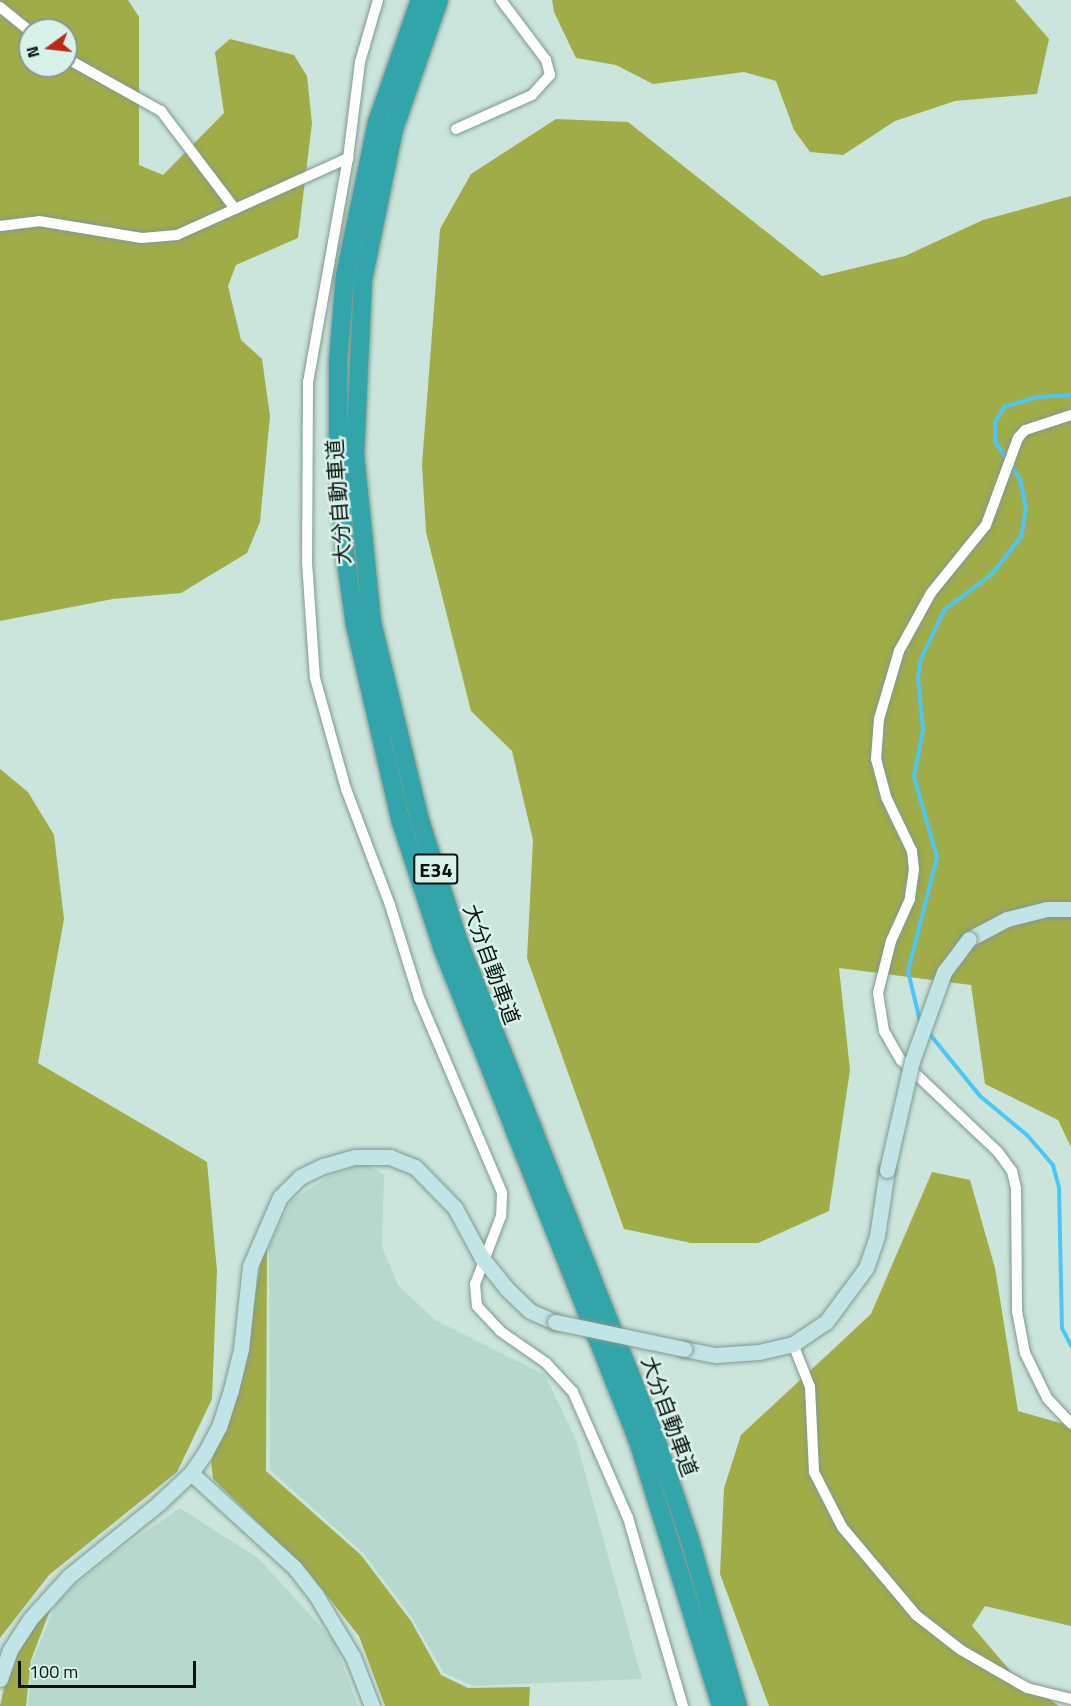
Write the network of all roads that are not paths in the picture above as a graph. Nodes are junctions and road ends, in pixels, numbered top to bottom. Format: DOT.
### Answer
graph roads {
  1 [pos="378,0"];
  2 [pos="420,0"];
  3 [pos="439,0"];
  4 [pos="501,0"];
  5 [pos="0,7"];
  6 [pos="18,22"];
  7 [pos="78,65"];
  8 [pos="456,129"];
  9 [pos="348,158"];
  10 [pos="235,209"];
  11 [pos="0,226"];
  12 [pos="1071,415"];
  13 [pos="1071,909"];
  14 [pos="482,1258"];
  15 [pos="793,1344"];
  16 [pos="1071,1424"];
  17 [pos="191,1473"];
  18 [pos="0,1679"];
  19 [pos="1071,1699"];
  20 [pos="372,1706"];
  21 [pos="683,1706"];
  22 [pos="721,1706"];
  23 [pos="738,1706"];
  1 -- 9 [label="street"];
  2 -- 22 [label="highway, 大分自動車道 / E34"];
  3 -- 23 [label="highway, 大分自動車道 / E34"];
  4 -- 8 [label="street"];
  5 -- 6 [label="street"];
  7 -- 10 [label="street"];
  9 -- 10 [label="street"];
  9 -- 14 [label="street"];
  10 -- 11 [label="street"];
  12 -- 16 [label="street"];
  13 -- 15 [label="street, bridge"];
  14 -- 15 [label="street, bridge"];
  14 -- 17 [label="street"];
  14 -- 21 [label="street"];
  15 -- 19 [label="street"];
  17 -- 18 [label="street"];
  17 -- 20 [label="street"];
}
